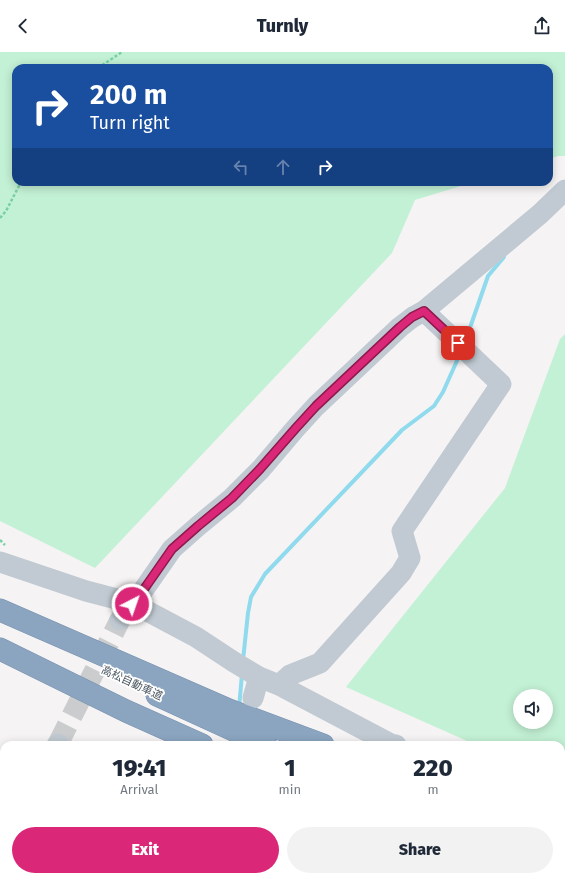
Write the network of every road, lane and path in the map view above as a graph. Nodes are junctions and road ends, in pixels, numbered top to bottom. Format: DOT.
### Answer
graph roads {
  1 [pos="122,52"];
  2 [pos="104,64"];
  3 [pos="19,186"];
  4 [pos="565,190"];
  5 [pos="0,218"];
  6 [pos="424,311"];
  7 [pos="0,562"];
  8 [pos="0,610"];
  9 [pos="126,612"];
  10 [pos="0,617"];
  11 [pos="0,649"];
  12 [pos="259,677"];
  13 [pos="279,685"];
  14 [pos="253,698"];
  15 [pos="126,711"];
  16 [pos="169,741"];
  17 [pos="193,741"];
  18 [pos="257,741"];
  19 [pos="312,741"];
  20 [pos="386,741"];
  1 -- 2 [label="path"];
  3 -- 5 [label="path"];
  4 -- 6 [label="street"];
  6 -- 9 [label="street"];
  6 -- 13 [label="street"];
  7 -- 9 [label="street"];
  8 -- 19 [label="highway"];
  9 -- 12 [label="street"];
  10 -- 18 [label="highway, 高松自動車道"];
  11 -- 15 [label="highway"];
  12 -- 13 [label="street"];
  12 -- 14 [label="street"];
  13 -- 20 [label="street"];
  15 -- 16 [label="highway"];
  15 -- 17 [label="highway"];
}
